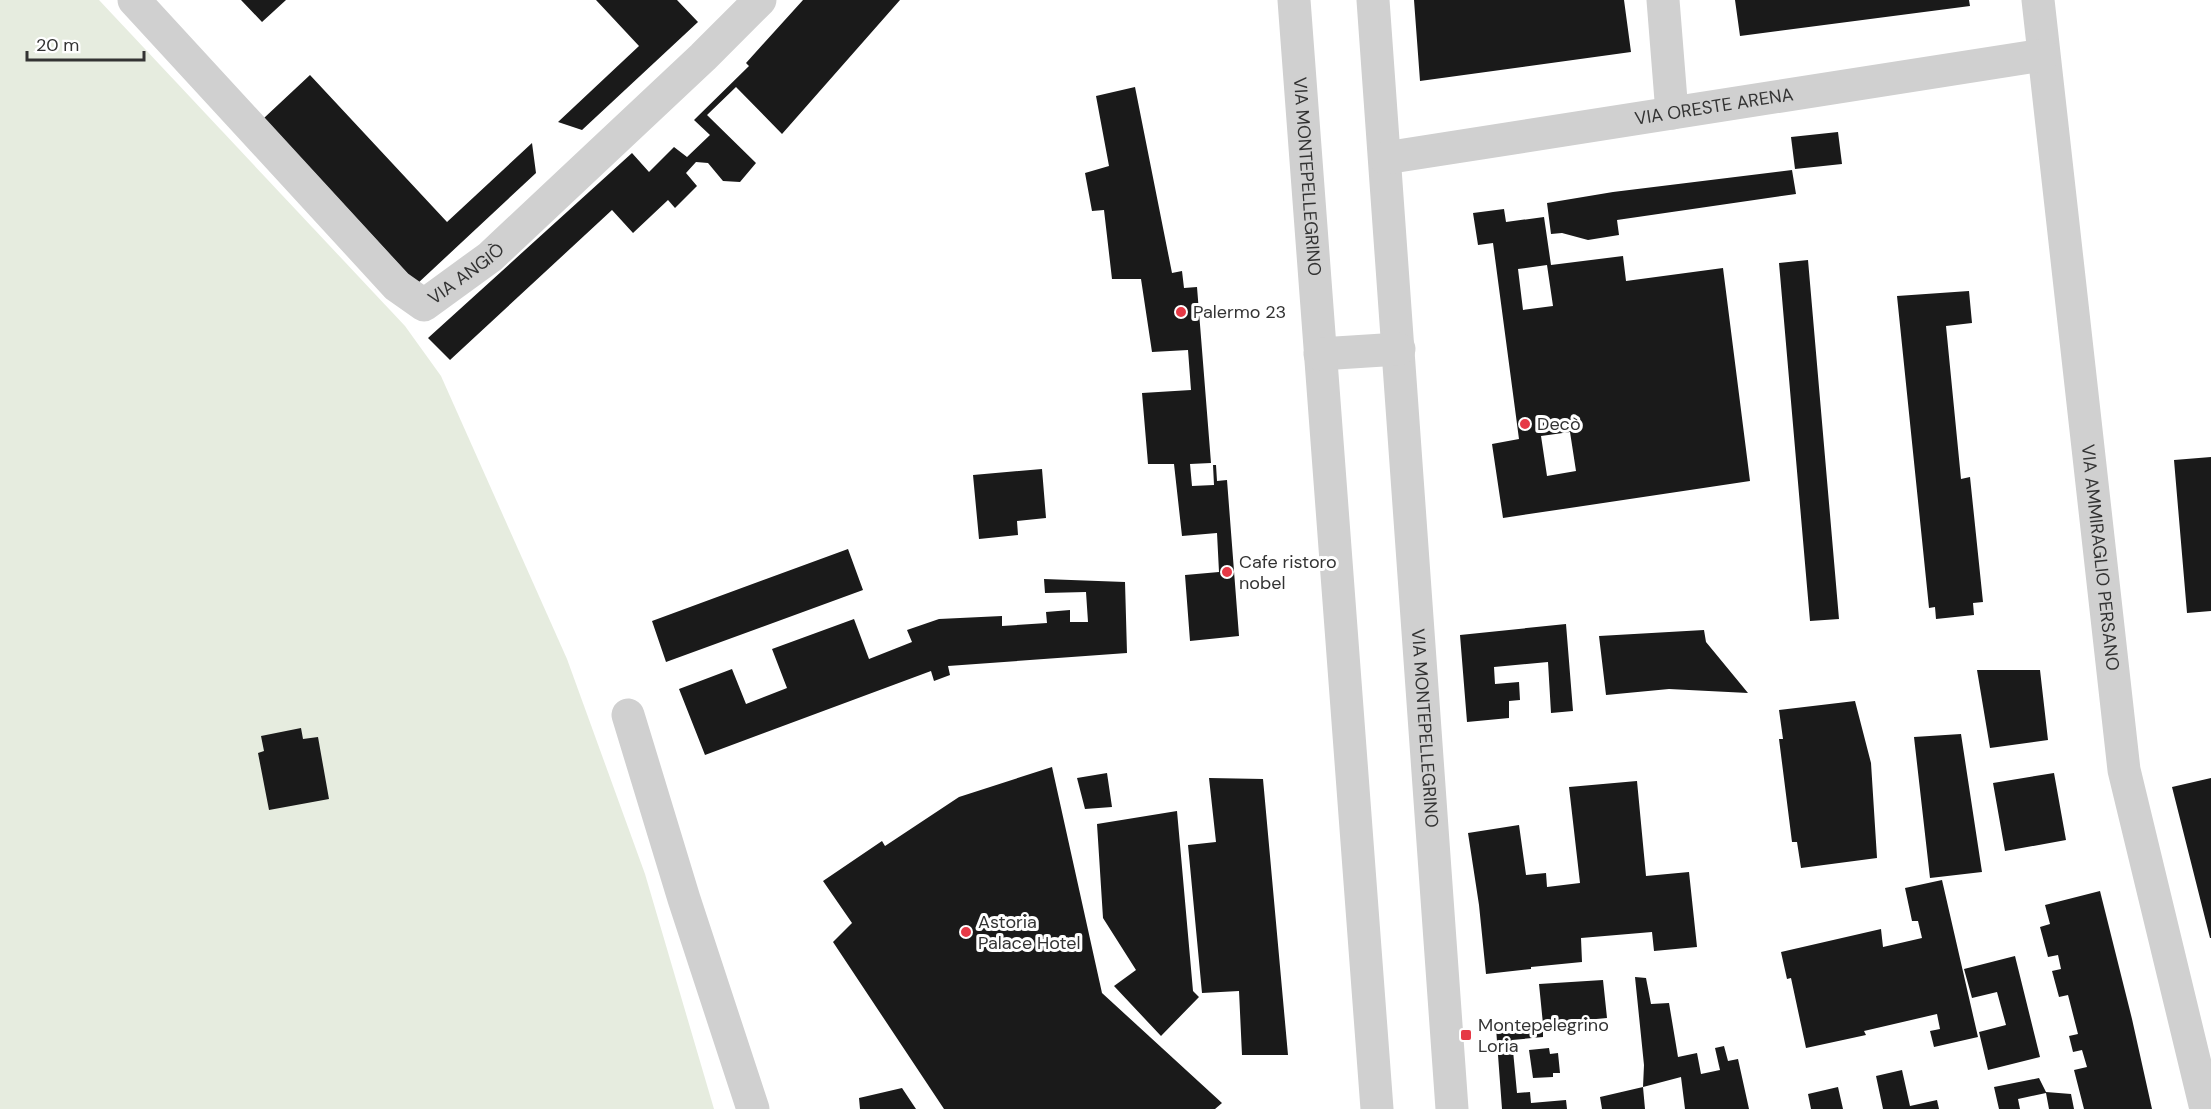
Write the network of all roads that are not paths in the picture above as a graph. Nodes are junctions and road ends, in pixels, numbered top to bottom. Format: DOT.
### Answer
graph roads {
  1 [pos="134,0"];
  2 [pos="760,0"];
  3 [pos="1294,0"];
  4 [pos="1373,0"];
  5 [pos="1663,0"];
  6 [pos="2038,0"];
  7 [pos="2043,55"];
  8 [pos="1672,113"];
  9 [pos="1385,158"];
  10 [pos="1399,349"];
  11 [pos="1320,354"];
  12 [pos="628,715"];
  13 [pos="753,1109"];
  14 [pos="1377,1109"];
  15 [pos="1452,1109"];
  16 [pos="2206,1109"];
  1 -- 2 [label="street, VIA ANGIÒ"];
  3 -- 11 [label="street, VIA MONTEPELLEGRINO"];
  4 -- 9 [label="street, VIA MONTEPELLEGRINO"];
  5 -- 8 [label="street"];
  6 -- 7 [label="street, VIA AMMIRAGLIO PERSANO"];
  7 -- 8 [label="street, VIA ORESTE ARENA"];
  7 -- 16 [label="street, VIA AMMIRAGLIO PERSANO"];
  8 -- 9 [label="street, VIA ORESTE ARENA"];
  9 -- 10 [label="street, VIA MONTEPELLEGRINO"];
  10 -- 11 [label="street"];
  10 -- 15 [label="street, VIA MONTEPELLEGRINO"];
  11 -- 14 [label="street, VIA MONTEPELLEGRINO"];
  12 -- 13 [label="street"];
}
